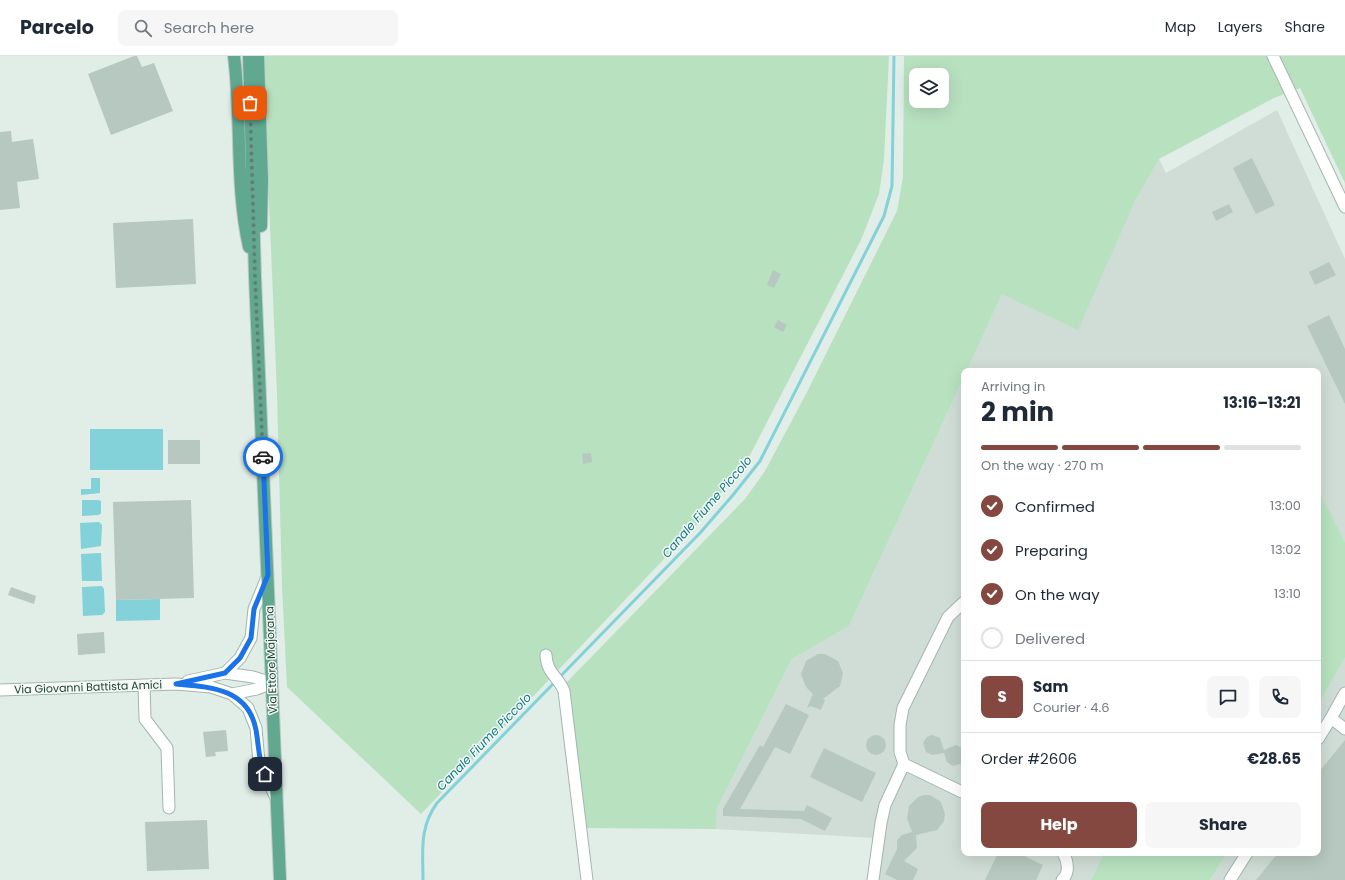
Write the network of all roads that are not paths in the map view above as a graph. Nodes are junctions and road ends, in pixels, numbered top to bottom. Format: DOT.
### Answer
graph roads {
  1 [pos="234,56"];
  2 [pos="249,56"];
  3 [pos="258,56"];
  4 [pos="1273,56"];
  5 [pos="1345,207"];
  6 [pos="255,277"];
  7 [pos="268,575"];
  8 [pos="961,605"];
  9 [pos="546,655"];
  10 [pos="225,673"];
  11 [pos="272,683"];
  12 [pos="176,684"];
  13 [pos="144,685"];
  14 [pos="0,690"];
  15 [pos="1345,693"];
  16 [pos="232,694"];
  17 [pos="1331,718"];
  18 [pos="1344,727"];
  19 [pos="1321,734"];
  20 [pos="904,764"];
  21 [pos="961,792"];
  22 [pos="276,799"];
  23 [pos="169,808"];
  24 [pos="1064,856"];
  25 [pos="1245,856"];
  26 [pos="280,880"];
  27 [pos="587,880"];
  28 [pos="873,880"];
  29 [pos="1062,880"];
  30 [pos="1230,880"];
  1 -- 6 [label="main road"];
  2 -- 6 [label="main road, Via Ettore Majorana"];
  3 -- 6 [label="main road"];
  4 -- 5 [label="street"];
  6 -- 7 [label="main road, Via Ettore Majorana"];
  7 -- 10 [label="street"];
  7 -- 11 [label="main road, Via Ettore Majorana"];
  8 -- 20 [label="street"];
  9 -- 27 [label="street"];
  10 -- 11 [label="street, Via Giovanni Battista Amici"];
  10 -- 12 [label="street, Via Giovanni Battista Amici"];
  11 -- 16 [label="street, Via Giovanni Battista Amici"];
  11 -- 22 [label="main road, Via Ettore Majorana"];
  12 -- 13 [label="street, Via Giovanni Battista Amici"];
  12 -- 16 [label="street, Via Giovanni Battista Amici"];
  13 -- 14 [label="street, Via Giovanni Battista Amici"];
  13 -- 23 [label="street"];
  15 -- 17 [label="street"];
  16 -- 22 [label="street, Via Giovanni Battista Amici"];
  17 -- 18 [label="street"];
  17 -- 19 [label="street"];
  20 -- 21 [label="street"];
  20 -- 28 [label="street"];
  22 -- 26 [label="main road, Via Ettore Majorana"];
  24 -- 29 [label="street"];
  25 -- 30 [label="street"];
}
